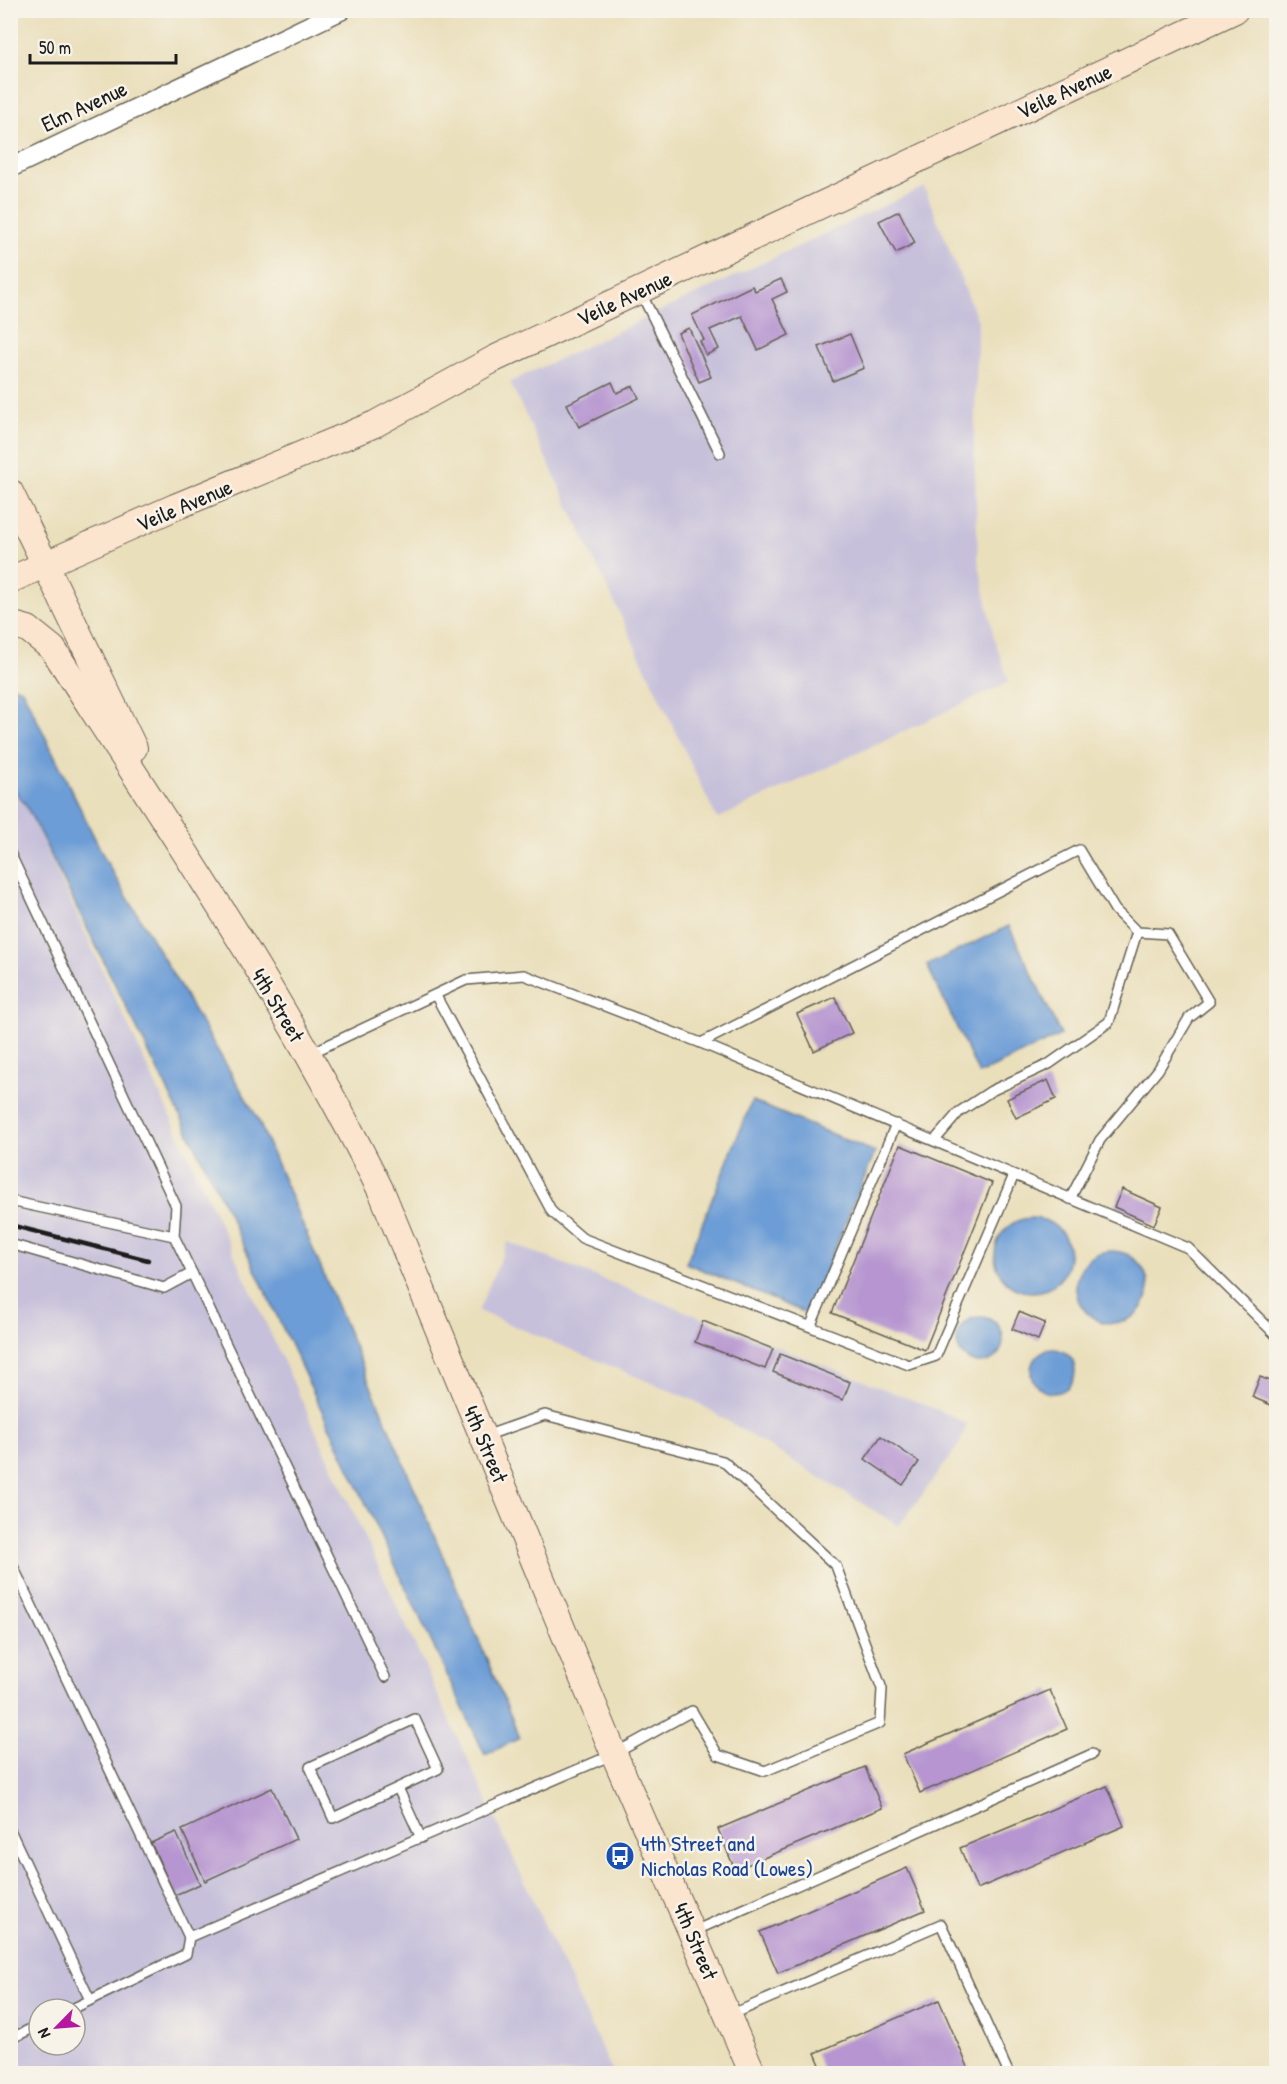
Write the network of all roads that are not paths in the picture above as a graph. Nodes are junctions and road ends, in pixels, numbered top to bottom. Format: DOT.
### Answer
graph roads {
  1 [pos="342,10"];
  2 [pos="1235,10"];
  3 [pos="10,168"];
  4 [pos="640,291"];
  5 [pos="720,453"];
  6 [pos="10,492"];
  7 [pos="45,564"];
  8 [pos="10,580"];
  9 [pos="10,624"];
  10 [pos="176,835"];
  11 [pos="10,853"];
  12 [pos="1137,932"];
  13 [pos="436,996"];
  14 [pos="701,1043"];
  15 [pos="309,1054"];
  16 [pos="896,1124"];
  17 [pos="935,1140"];
  18 [pos="1014,1175"];
  19 [pos="1070,1199"];
  20 [pos="10,1201"];
  21 [pos="174,1236"];
  22 [pos="10,1245"];
  23 [pos="192,1273"];
  24 [pos="811,1325"];
  25 [pos="1276,1335"];
  26 [pos="483,1437"];
  27 [pos="10,1560"];
  28 [pos="385,1677"];
  29 [pos="1092,1754"];
  30 [pos="614,1755"];
  31 [pos="398,1788"];
  32 [pos="10,1830"];
  33 [pos="421,1838"];
  34 [pos="692,1932"];
  35 [pos="189,1936"];
  36 [pos="90,2000"];
  37 [pos="87,2002"];
  38 [pos="728,2016"];
  39 [pos="27,2031"];
  40 [pos="10,2039"];
  41 [pos="753,2073"];
  42 [pos="1009,2073"];
  1 -- 3 [label="street, Elm Avenue"];
  2 -- 4 [label="street, Veile Avenue"];
  4 -- 5 [label="lane"];
  4 -- 7 [label="street, Veile Avenue"];
  6 -- 7 [label="street"];
  7 -- 8 [label="street, Veile Avenue"];
  7 -- 10 [label="street"];
  9 -- 10 [label="street"];
  10 -- 15 [label="street, 4th Street"];
  11 -- 21 [label="lane"];
  12 -- 14 [label="lane"];
  12 -- 17 [label="lane"];
  12 -- 19 [label="lane"];
  13 -- 14 [label="lane"];
  13 -- 15 [label="lane"];
  13 -- 24 [label="lane"];
  14 -- 16 [label="lane"];
  15 -- 26 [label="street, 4th Street"];
  16 -- 17 [label="lane"];
  16 -- 24 [label="lane"];
  17 -- 18 [label="lane"];
  18 -- 19 [label="lane"];
  18 -- 24 [label="lane"];
  19 -- 25 [label="lane"];
  20 -- 21 [label="lane"];
  21 -- 23 [label="lane"];
  22 -- 23 [label="lane"];
  23 -- 28 [label="lane"];
  26 -- 30 [label="street, 4th Street"];
  26 -- 30 [label="lane"];
  27 -- 35 [label="lane"];
  29 -- 34 [label="lane"];
  30 -- 33 [label="lane"];
  30 -- 34 [label="street, 4th Street"];
  31 -- 31 [label="lane"];
  31 -- 33 [label="lane"];
  32 -- 36 [label="lane"];
  33 -- 35 [label="lane"];
  34 -- 38 [label="street, 4th Street"];
  35 -- 36 [label="lane"];
  36 -- 37 [label="lane"];
  38 -- 41 [label="street, 4th Street"];
  38 -- 42 [label="lane"];
  39 -- 40 [label="lane"];
}
